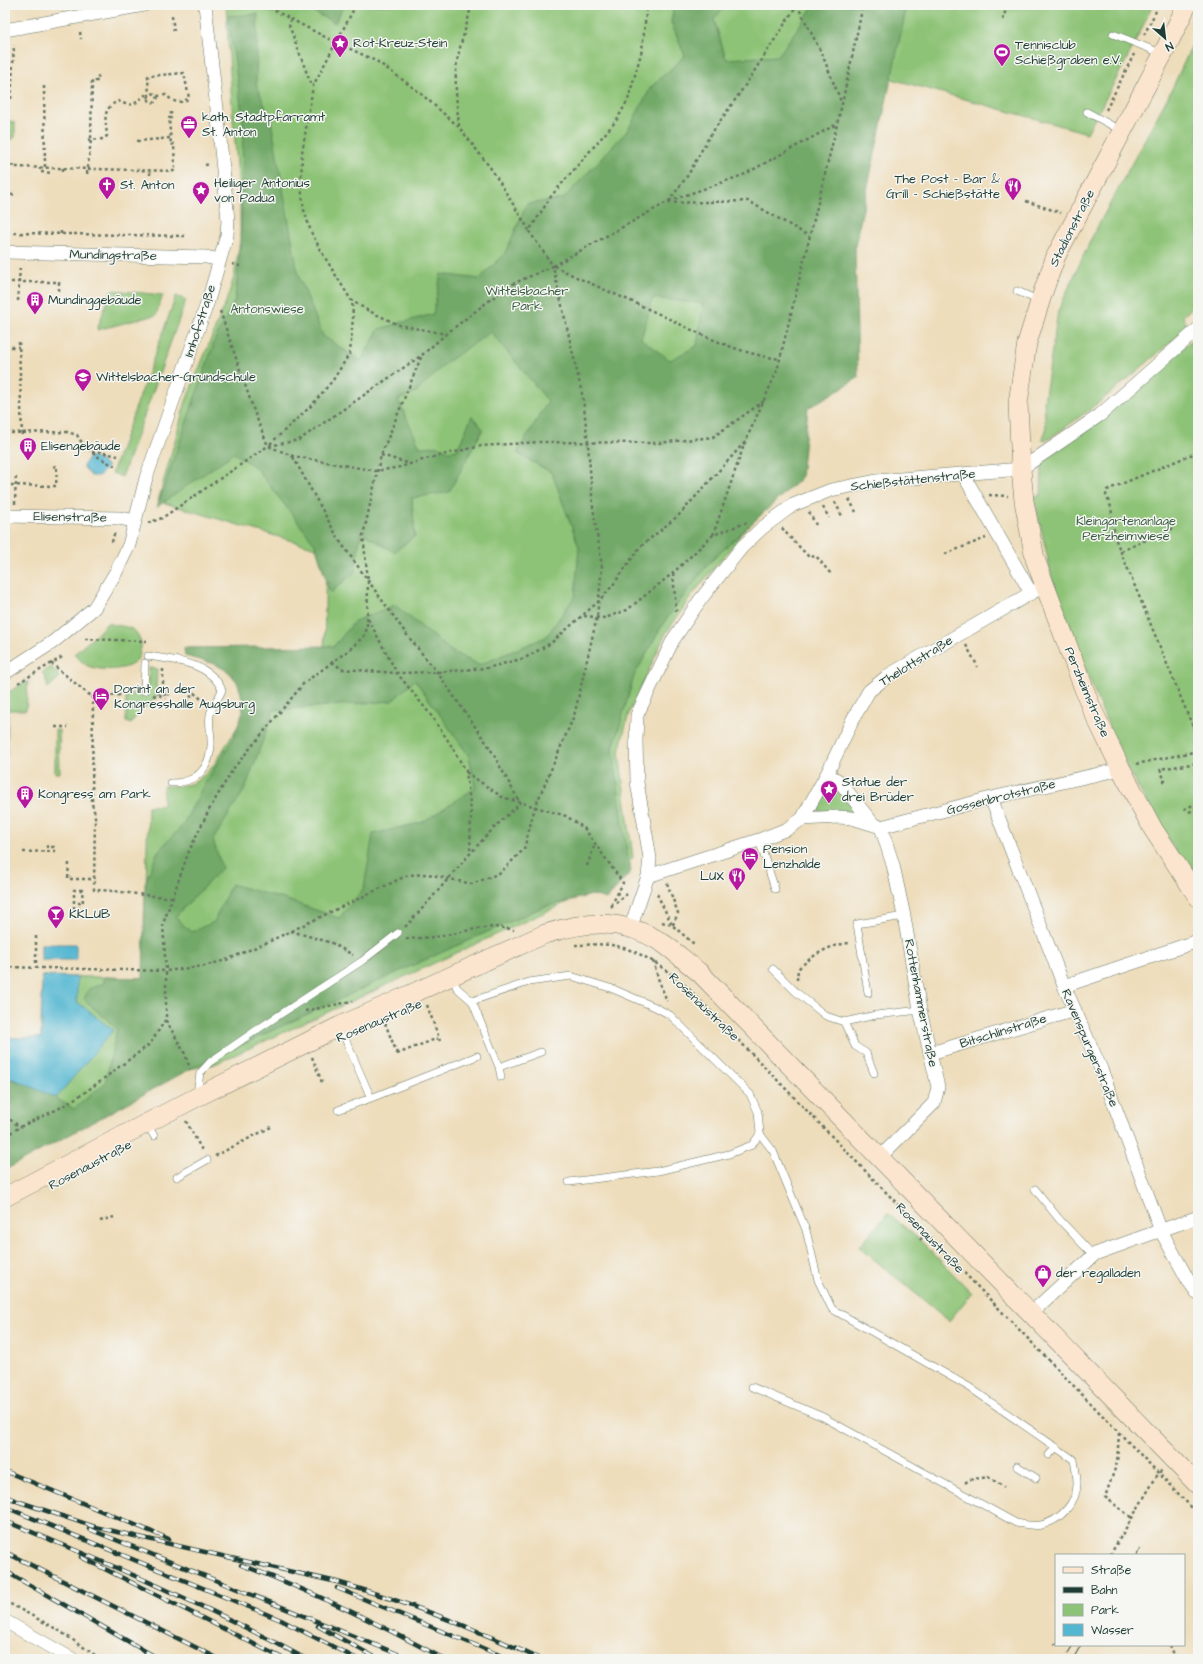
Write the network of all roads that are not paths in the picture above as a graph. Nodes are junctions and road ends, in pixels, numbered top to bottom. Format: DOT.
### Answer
graph roads {
  1 [pos="144,5"];
  2 [pos="205,5"];
  3 [pos="1187,5"];
  4 [pos="5,30"];
  5 [pos="1113,34"];
  6 [pos="1163,54"];
  7 [pos="1087,112"];
  8 [pos="1122,130"];
  9 [pos="5,252"];
  10 [pos="226,262"];
  11 [pos="1016,291"];
  12 [pos="1040,302"];
  13 [pos="1198,329"];
  14 [pos="1021,469"];
  15 [pos="963,474"];
  16 [pos="5,516"];
  17 [pos="135,521"];
  18 [pos="1038,590"];
  19 [pos="148,656"];
  20 [pos="145,663"];
  21 [pos="5,672"];
  22 [pos="144,691"];
  23 [pos="1121,768"];
  24 [pos="827,774"];
  25 [pos="171,783"];
  26 [pos="991,798"];
  27 [pos="802,819"];
  28 [pos="877,826"];
  29 [pos="759,840"];
  30 [pos="648,876"];
  31 [pos="775,889"];
  32 [pos="1198,897"];
  33 [pos="904,916"];
  34 [pos="630,929"];
  35 [pos="398,933"];
  36 [pos="1198,942"];
  37 [pos="773,969"];
  38 [pos="452,977"];
  39 [pos="1064,986"];
  40 [pos="868,993"];
  41 [pos="472,1001"];
  42 [pos="920,1010"];
  43 [pos="1075,1010"];
  44 [pos="844,1022"];
  45 [pos="340,1026"];
  46 [pos="542,1052"];
  47 [pos="931,1053"];
  48 [pos="477,1056"];
  49 [pos="499,1067"];
  50 [pos="874,1073"];
  51 [pos="501,1077"];
  52 [pos="197,1097"];
  53 [pos="371,1098"];
  54 [pos="338,1110"];
  55 [pos="760,1134"];
  56 [pos="879,1158"];
  57 [pos="207,1160"];
  58 [pos="177,1177"];
  59 [pos="569,1182"];
  60 [pos="1035,1189"];
  61 [pos="5,1197"];
  62 [pos="1198,1217"];
  63 [pos="1161,1231"];
  64 [pos="1093,1255"];
  65 [pos="1198,1294"];
  66 [pos="1030,1314"];
  67 [pos="752,1387"];
  68 [pos="1056,1446"];
  69 [pos="1049,1455"];
  70 [pos="1017,1466"];
  71 [pos="1036,1478"];
  72 [pos="1198,1485"];
  73 [pos="5,1621"];
  74 [pos="72,1659"];
  1 -- 4 [label="street"];
  2 -- 10 [label="street, Imhofstraße"];
  3 -- 6 [label="main road, Stadionstraße"];
  5 -- 6 [label="lane"];
  6 -- 8 [label="main road, Stadionstraße"];
  7 -- 8 [label="lane"];
  8 -- 12 [label="main road, Stadionstraße"];
  9 -- 10 [label="street, Mundingstraße"];
  10 -- 17 [label="street, Imhofstraße"];
  11 -- 12 [label="lane"];
  12 -- 14 [label="main road, Stadionstraße"];
  13 -- 14 [label="street, Schießstättenstraße"];
  14 -- 15 [label="street, Schießstättenstraße"];
  14 -- 18 [label="main road, Perzheimstraße"];
  15 -- 18 [label="street, Perzheimstraße"];
  15 -- 30 [label="street, Schießstättenstraße"];
  16 -- 17 [label="street, Elisenstraße"];
  17 -- 21 [label="street, Imhofstraße"];
  18 -- 23 [label="main road, Perzheimstraße"];
  18 -- 24 [label="street, Thelottstraße"];
  19 -- 25 [label="lane"];
  20 -- 22 [label="lane"];
  23 -- 26 [label="street, Gossenbrotstraße"];
  23 -- 32 [label="main road, Perzheimstraße"];
  24 -- 27 [label="street, Thelottstraße"];
  24 -- 28 [label="street"];
  26 -- 28 [label="street, Gossenbrotstraße"];
  26 -- 39 [label="street, Ravenspurgerstraße"];
  27 -- 28 [label="street, Thelottstraße"];
  27 -- 29 [label="street, Thelottstraße"];
  28 -- 33 [label="street, Rottenhammerstraße"];
  29 -- 30 [label="street, Thelottstraße"];
  29 -- 31 [label="lane"];
  30 -- 34 [label="street, Schießstättenstraße"];
  33 -- 40 [label="lane"];
  33 -- 42 [label="street, Rottenhammerstraße"];
  34 -- 38 [label="main road, Rosenaustraße"];
  34 -- 56 [label="main road, Rosenaustraße"];
  35 -- 52 [label="lane"];
  36 -- 39 [label="street"];
  37 -- 44 [label="lane"];
  38 -- 41 [label="lane"];
  38 -- 45 [label="main road, Rosenaustraße"];
  39 -- 43 [label="street, Ravenspurgerstraße"];
  41 -- 49 [label="lane"];
  41 -- 55 [label="lane"];
  42 -- 44 [label="lane"];
  42 -- 47 [label="street, Rottenhammerstraße"];
  43 -- 47 [label="street, Bitschlinstraße"];
  43 -- 63 [label="street, Ravenspurgerstraße"];
  44 -- 50 [label="lane"];
  45 -- 52 [label="main road, Rosenaustraße"];
  45 -- 53 [label="lane"];
  46 -- 49 [label="lane"];
  47 -- 56 [label="street, Rottenhammerstraße"];
  48 -- 53 [label="lane"];
  49 -- 51 [label="lane"];
  52 -- 61 [label="main road, Rosenaustraße"];
  53 -- 54 [label="lane"];
  55 -- 59 [label="lane"];
  55 -- 68 [label="lane"];
  56 -- 66 [label="main road, Rosenaustraße"];
  57 -- 58 [label="lane"];
  60 -- 64 [label="lane"];
  62 -- 63 [label="street"];
  63 -- 64 [label="street"];
  63 -- 65 [label="street, Ravenspurgerstraße"];
  64 -- 66 [label="street"];
  66 -- 72 [label="main road, Rosenaustraße"];
  67 -- 68 [label="lane"];
  68 -- 69 [label="lane"];
  70 -- 71 [label="lane"];
  73 -- 74 [label="street"];
}
